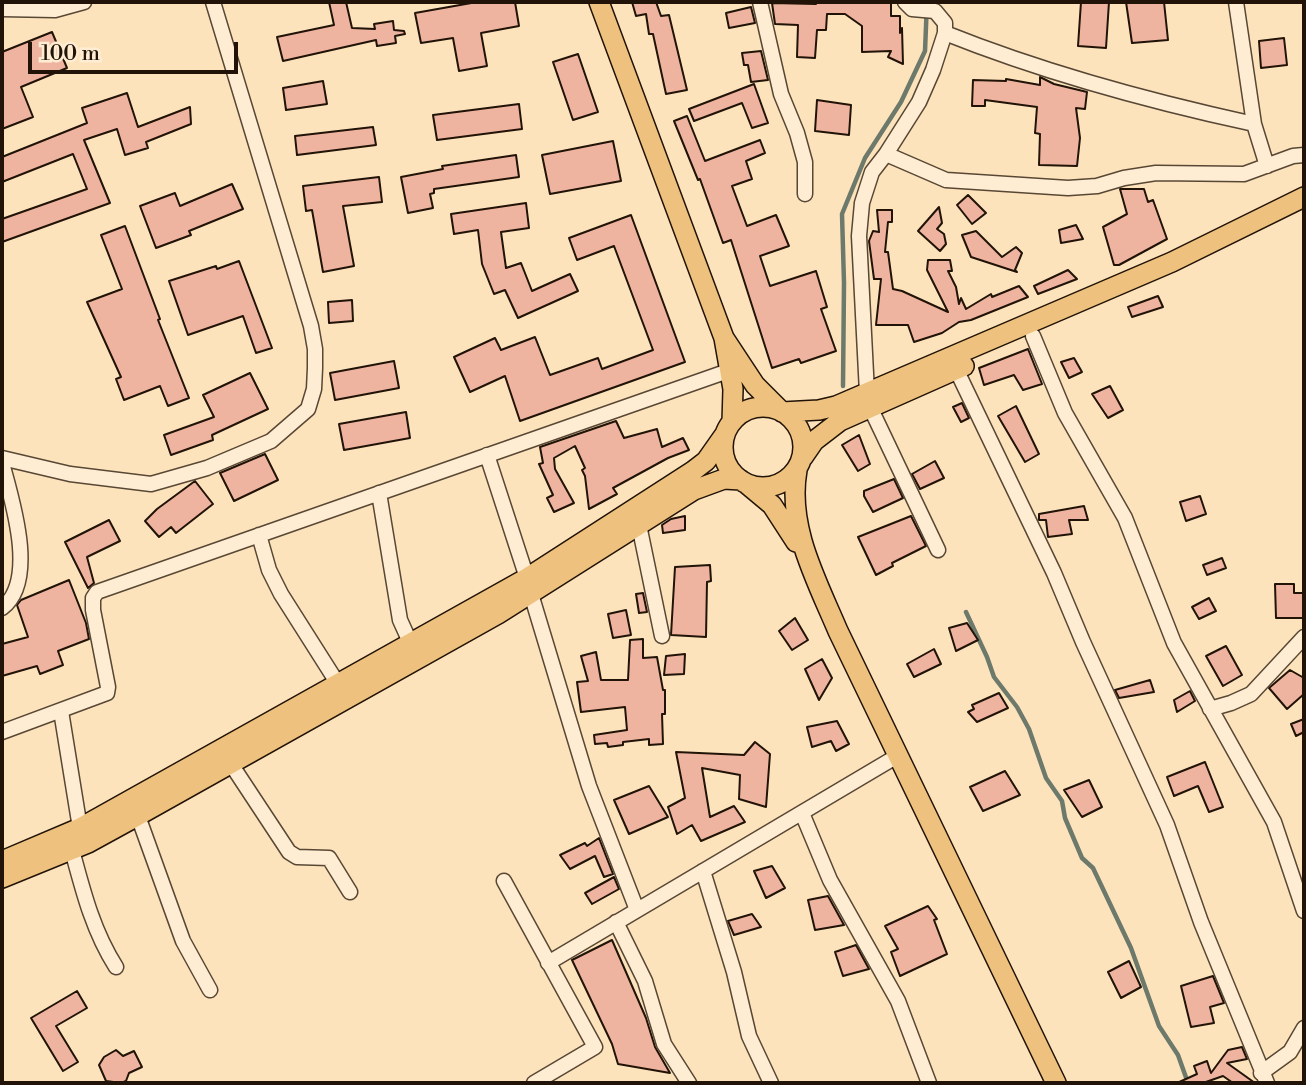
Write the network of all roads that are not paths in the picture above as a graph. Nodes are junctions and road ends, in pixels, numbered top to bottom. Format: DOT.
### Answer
graph roads {
  1 [pos="84,2"];
  2 [pos="213,2"];
  3 [pos="599,2"];
  4 [pos="760,2"];
  5 [pos="905,2"];
  6 [pos="1236,2"];
  7 [pos="2,9"];
  8 [pos="945,33"];
  9 [pos="1254,124"];
  10 [pos="886,154"];
  11 [pos="1304,155"];
  12 [pos="1267,166"];
  13 [pos="805,194"];
  14 [pos="1304,197"];
  15 [pos="1304,211"];
  16 [pos="1033,336"];
  17 [pos="724,338"];
  18 [pos="956,369"];
  19 [pos="731,370"];
  20 [pos="868,400"];
  21 [pos="782,412"];
  22 [pos="729,428"];
  23 [pos="487,455"];
  24 [pos="2,460"];
  25 [pos="800,463"];
  26 [pos="744,482"];
  27 [pos="379,493"];
  28 [pos="639,525"];
  29 [pos="258,535"];
  30 [pos="938,550"];
  31 [pos="806,557"];
  32 [pos="529,586"];
  33 [pos="2,608"];
  34 [pos="662,636"];
  35 [pos="1304,637"];
  36 [pos="410,642"];
  37 [pos="335,686"];
  38 [pos="1210,709"];
  39 [pos="61,711"];
  40 [pos="2,732"];
  41 [pos="899,755"];
  42 [pos="231,764"];
  43 [pos="802,813"];
  44 [pos="138,816"];
  45 [pos="80,828"];
  46 [pos="72,850"];
  47 [pos="2,861"];
  48 [pos="702,871"];
  49 [pos="2,878"];
  50 [pos="504,881"];
  51 [pos="350,892"];
  52 [pos="637,910"];
  53 [pos="1304,911"];
  54 [pos="616,922"];
  55 [pos="548,963"];
  56 [pos="116,967"];
  57 [pos="210,990"];
  58 [pos="1304,1028"];
  59 [pos="1264,1078"];
  60 [pos="534,1083"];
  61 [pos="689,1083"];
  62 [pos="771,1083"];
  63 [pos="929,1083"];
  64 [pos="1056,1083"];
  1 -- 7 [label="street"];
  2 -- 24 [label="street"];
  3 -- 17 [label="main road"];
  4 -- 13 [label="street"];
  5 -- 8 [label="street"];
  6 -- 9 [label="street"];
  8 -- 9 [label="street"];
  8 -- 10 [label="street"];
  9 -- 12 [label="street"];
  10 -- 12 [label="street"];
  10 -- 20 [label="street"];
  11 -- 12 [label="street"];
  14 -- 20 [label="main road"];
  15 -- 16 [label="main road"];
  16 -- 18 [label="main road"];
  16 -- 38 [label="street"];
  17 -- 19 [label="main road"];
  17 -- 21 [label="main road"];
  18 -- 20 [label="main road"];
  18 -- 59 [label="street"];
  19 -- 22 [label="main road"];
  19 -- 23 [label="street"];
  20 -- 21 [label="main road"];
  20 -- 25 [label="main road"];
  20 -- 30 [label="street"];
  21 -- 22 [label="main road"];
  21 -- 25 [label="main road"];
  22 -- 26 [label="main road"];
  22 -- 32 [label="main road"];
  23 -- 27 [label="street"];
  23 -- 32 [label="street"];
  24 -- 33 [label="street"];
  25 -- 26 [label="main road"];
  25 -- 31 [label="main road"];
  26 -- 28 [label="main road"];
  26 -- 31 [label="main road"];
  27 -- 29 [label="street"];
  27 -- 36 [label="street"];
  28 -- 32 [label="main road"];
  28 -- 34 [label="street"];
  29 -- 37 [label="street"];
  29 -- 39 [label="street"];
  31 -- 41 [label="main road"];
  32 -- 36 [label="main road"];
  32 -- 42 [label="main road"];
  32 -- 52 [label="street"];
  35 -- 38 [label="street"];
  36 -- 37 [label="main road"];
  37 -- 45 [label="main road"];
  38 -- 53 [label="street"];
  39 -- 40 [label="street"];
  39 -- 45 [label="street"];
  41 -- 43 [label="street"];
  41 -- 64 [label="main road"];
  42 -- 44 [label="main road"];
  42 -- 51 [label="street"];
  43 -- 48 [label="street"];
  43 -- 63 [label="street"];
  44 -- 46 [label="main road"];
  44 -- 57 [label="street"];
  45 -- 47 [label="main road"];
  46 -- 49 [label="main road"];
  46 -- 56 [label="street"];
  48 -- 52 [label="street"];
  48 -- 62 [label="street"];
  50 -- 55 [label="street"];
  52 -- 54 [label="street"];
  54 -- 55 [label="street"];
  54 -- 61 [label="street"];
  55 -- 60 [label="street"];
  58 -- 59 [label="street"];
}
